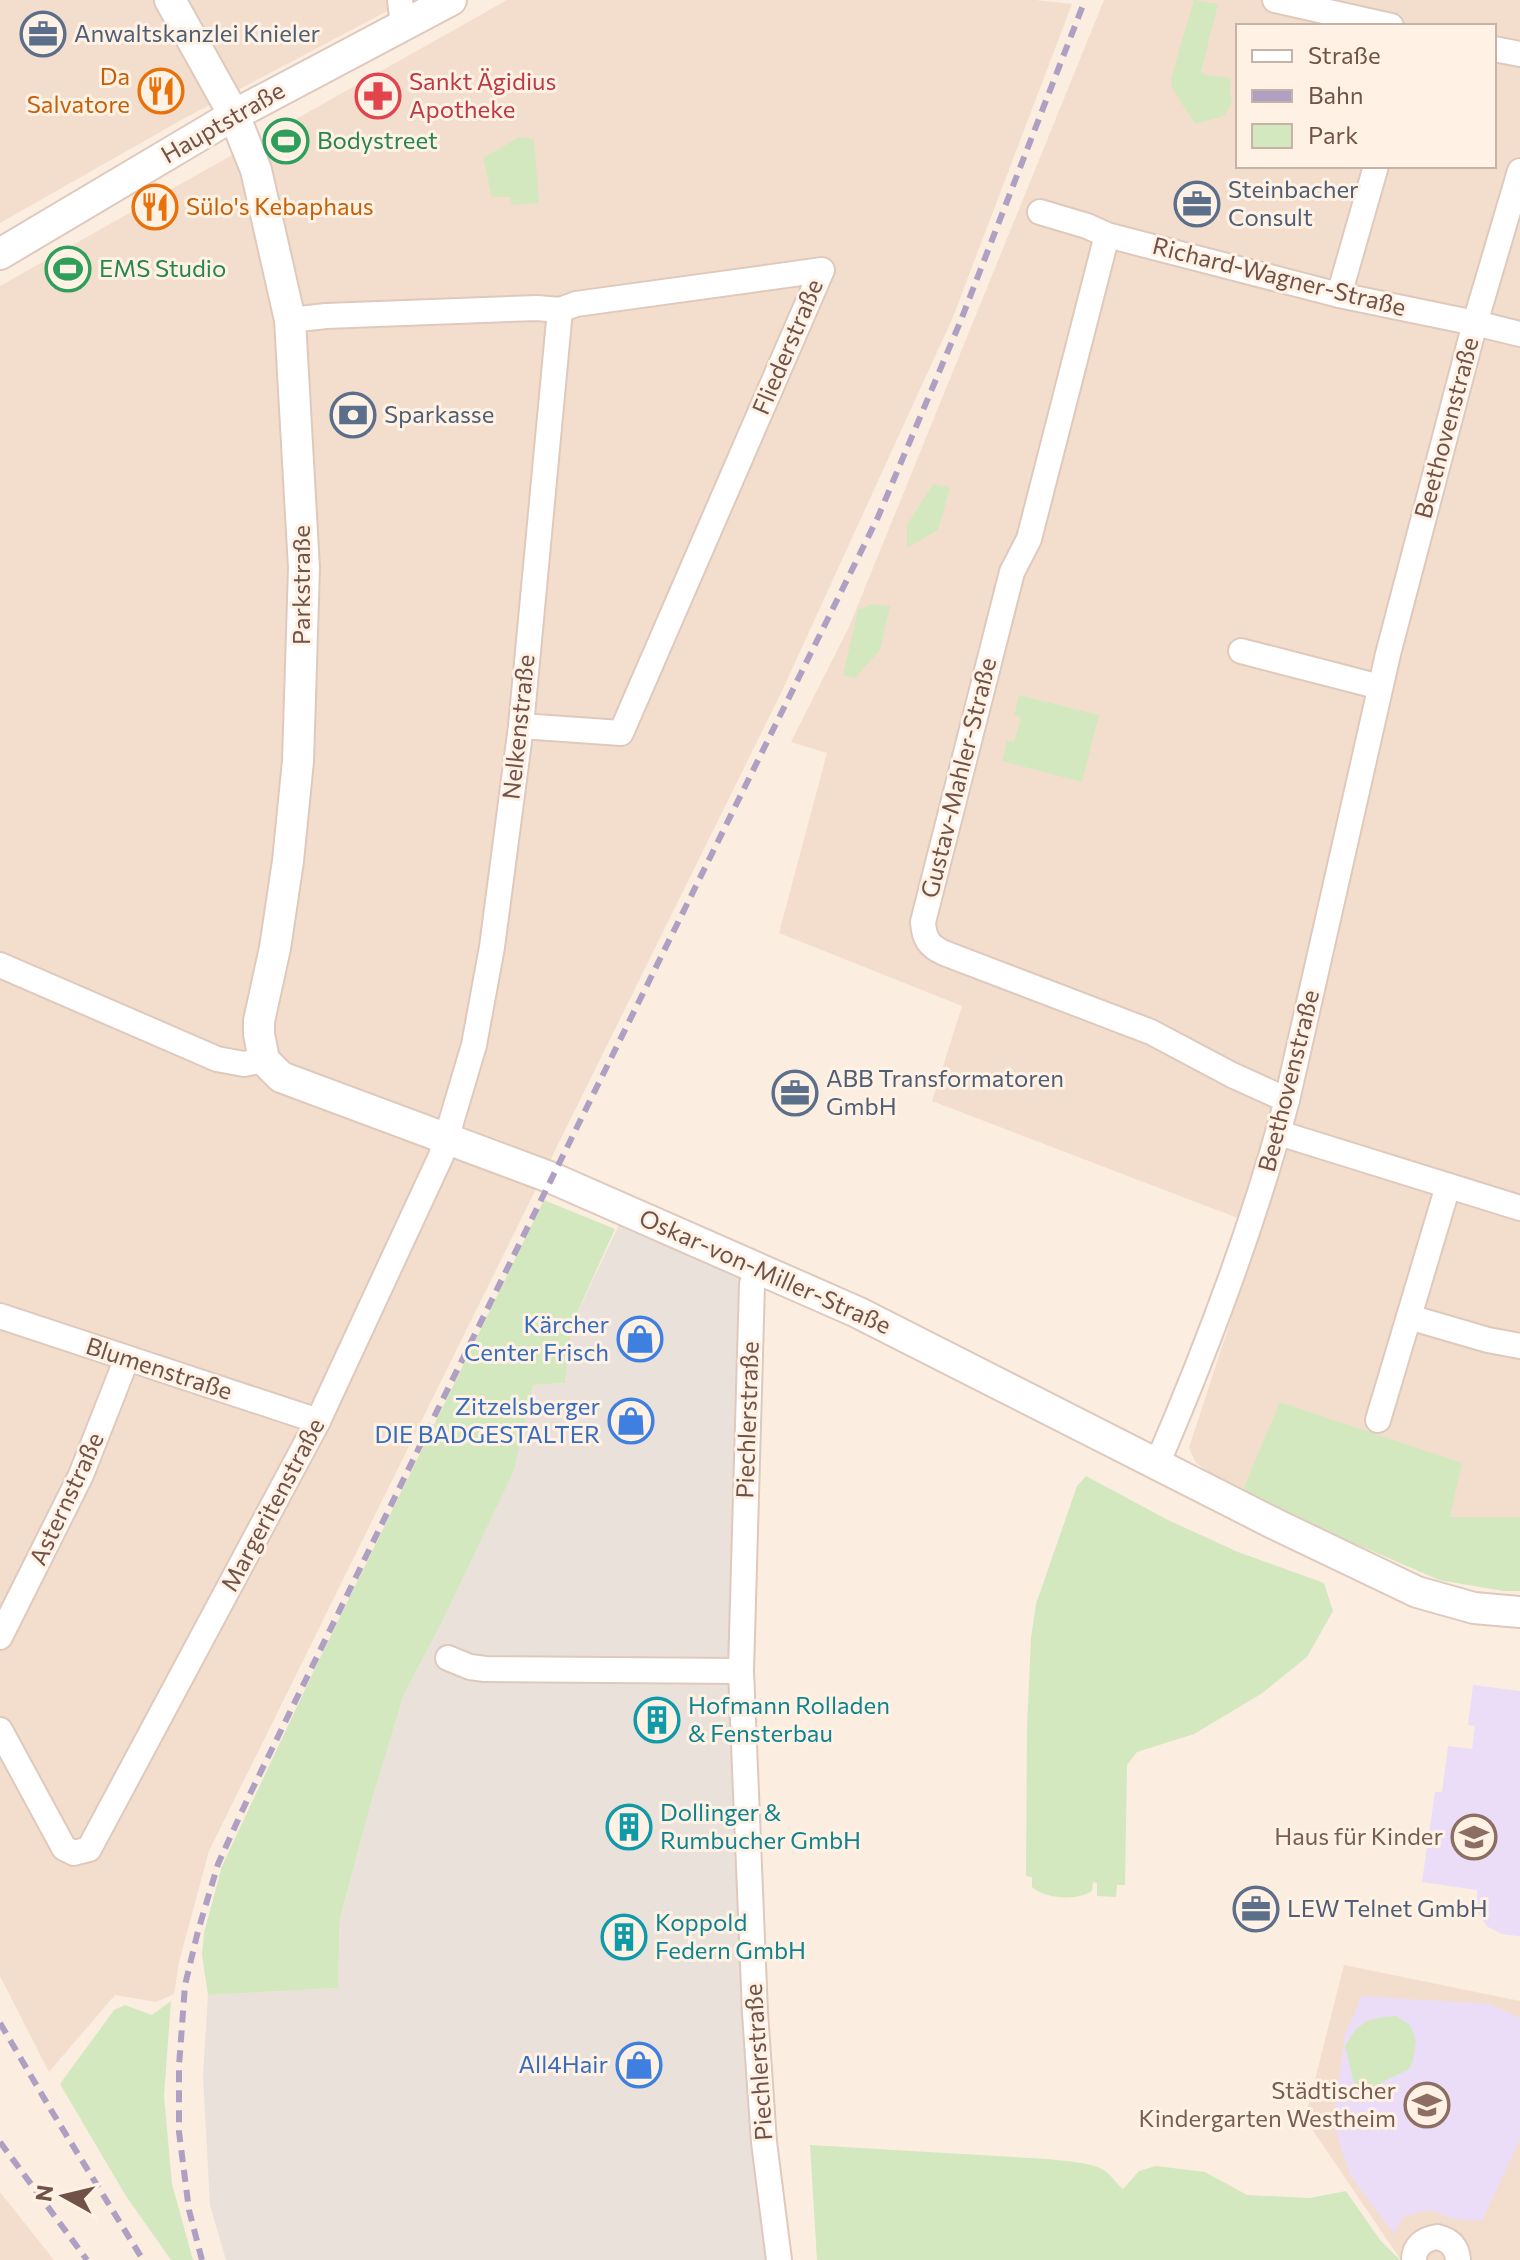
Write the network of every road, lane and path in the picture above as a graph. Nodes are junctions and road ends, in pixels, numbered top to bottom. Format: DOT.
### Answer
graph roads {
  1 [pos="170,0"];
  2 [pos="451,0"];
  3 [pos="1275,0"];
  4 [pos="402,13"];
  5 [pos="1382,24"];
  6 [pos="1496,49"];
  7 [pos="1520,54"];
  8 [pos="234,115"];
  9 [pos="1375,168"];
  10 [pos="1520,171"];
  11 [pos="1040,212"];
  12 [pos="1107,235"];
  13 [pos="0,254"];
  14 [pos="1339,295"];
  15 [pos="560,310"];
  16 [pos="290,320"];
  17 [pos="1475,323"];
  18 [pos="1520,334"];
  19 [pos="1241,651"];
  20 [pos="1380,687"];
  21 [pos="521,726"];
  22 [pos="0,965"];
  23 [pos="264,1060"];
  24 [pos="1287,1100"];
  25 [pos="1279,1133"];
  26 [pos="445,1139"];
  27 [pos="1448,1186"];
  28 [pos="1520,1208"];
  29 [pos="758,1267"];
  30 [pos="0,1316"];
  31 [pos="1409,1317"];
  32 [pos="1520,1346"];
  33 [pos="127,1358"];
  34 [pos="1378,1420"];
  35 [pos="318,1421"];
  36 [pos="1157,1464"];
  37 [pos="1520,1612"];
  38 [pos="0,1637"];
  39 [pos="448,1658"];
  40 [pos="741,1671"];
  41 [pos="0,1730"];
  42 [pos="779,2260"];
  43 [pos="1414,2260"];
  44 [pos="1458,2260"];
  1 -- 8 [label="street, Parkstraße"];
  2 -- 4 [label="street, Hauptstraße"];
  3 -- 5 [label="street"];
  4 -- 8 [label="street, Hauptstraße"];
  6 -- 7 [label="street"];
  8 -- 13 [label="street, Hauptstraße"];
  8 -- 16 [label="street, Parkstraße"];
  9 -- 14 [label="street"];
  10 -- 17 [label="street, Beethovenstraße"];
  11 -- 12 [label="street, Richard-Wagner-Straße"];
  12 -- 14 [label="street, Richard-Wagner-Straße"];
  12 -- 24 [label="street, Gustav-Mahler-Straße"];
  14 -- 17 [label="street, Richard-Wagner-Straße"];
  15 -- 16 [label="street, Fliederstraße"];
  15 -- 21 [label="street, Nelkenstraße"];
  15 -- 21 [label="street, Fliederstraße"];
  16 -- 23 [label="street, Parkstraße"];
  17 -- 18 [label="street, Richard-Wagner-Straße"];
  17 -- 20 [label="street, Beethovenstraße"];
  19 -- 20 [label="street"];
  20 -- 24 [label="street, Beethovenstraße"];
  21 -- 26 [label="street, Nelkenstraße"];
  22 -- 23 [label="street"];
  23 -- 26 [label="street, Oskar-von-Miller-Straße"];
  24 -- 25 [label="street, Beethovenstraße"];
  25 -- 27 [label="street"];
  25 -- 36 [label="street, Beethovenstraße"];
  26 -- 29 [label="street, Oskar-von-Miller-Straße"];
  26 -- 35 [label="street, Margeritenstraße"];
  27 -- 28 [label="street"];
  27 -- 31 [label="street"];
  29 -- 36 [label="street, Oskar-von-Miller-Straße"];
  29 -- 40 [label="street, Piechlerstraße"];
  30 -- 33 [label="street, Blumenstraße"];
  31 -- 32 [label="street"];
  31 -- 34 [label="street"];
  33 -- 35 [label="street, Blumenstraße"];
  33 -- 38 [label="street, Asternstraße"];
  35 -- 41 [label="street, Margeritenstraße"];
  36 -- 37 [label="street, Oskar-von-Miller-Straße"];
  39 -- 40 [label="street"];
  40 -- 42 [label="street, Piechlerstraße"];
  43 -- 44 [label="street"];
}
